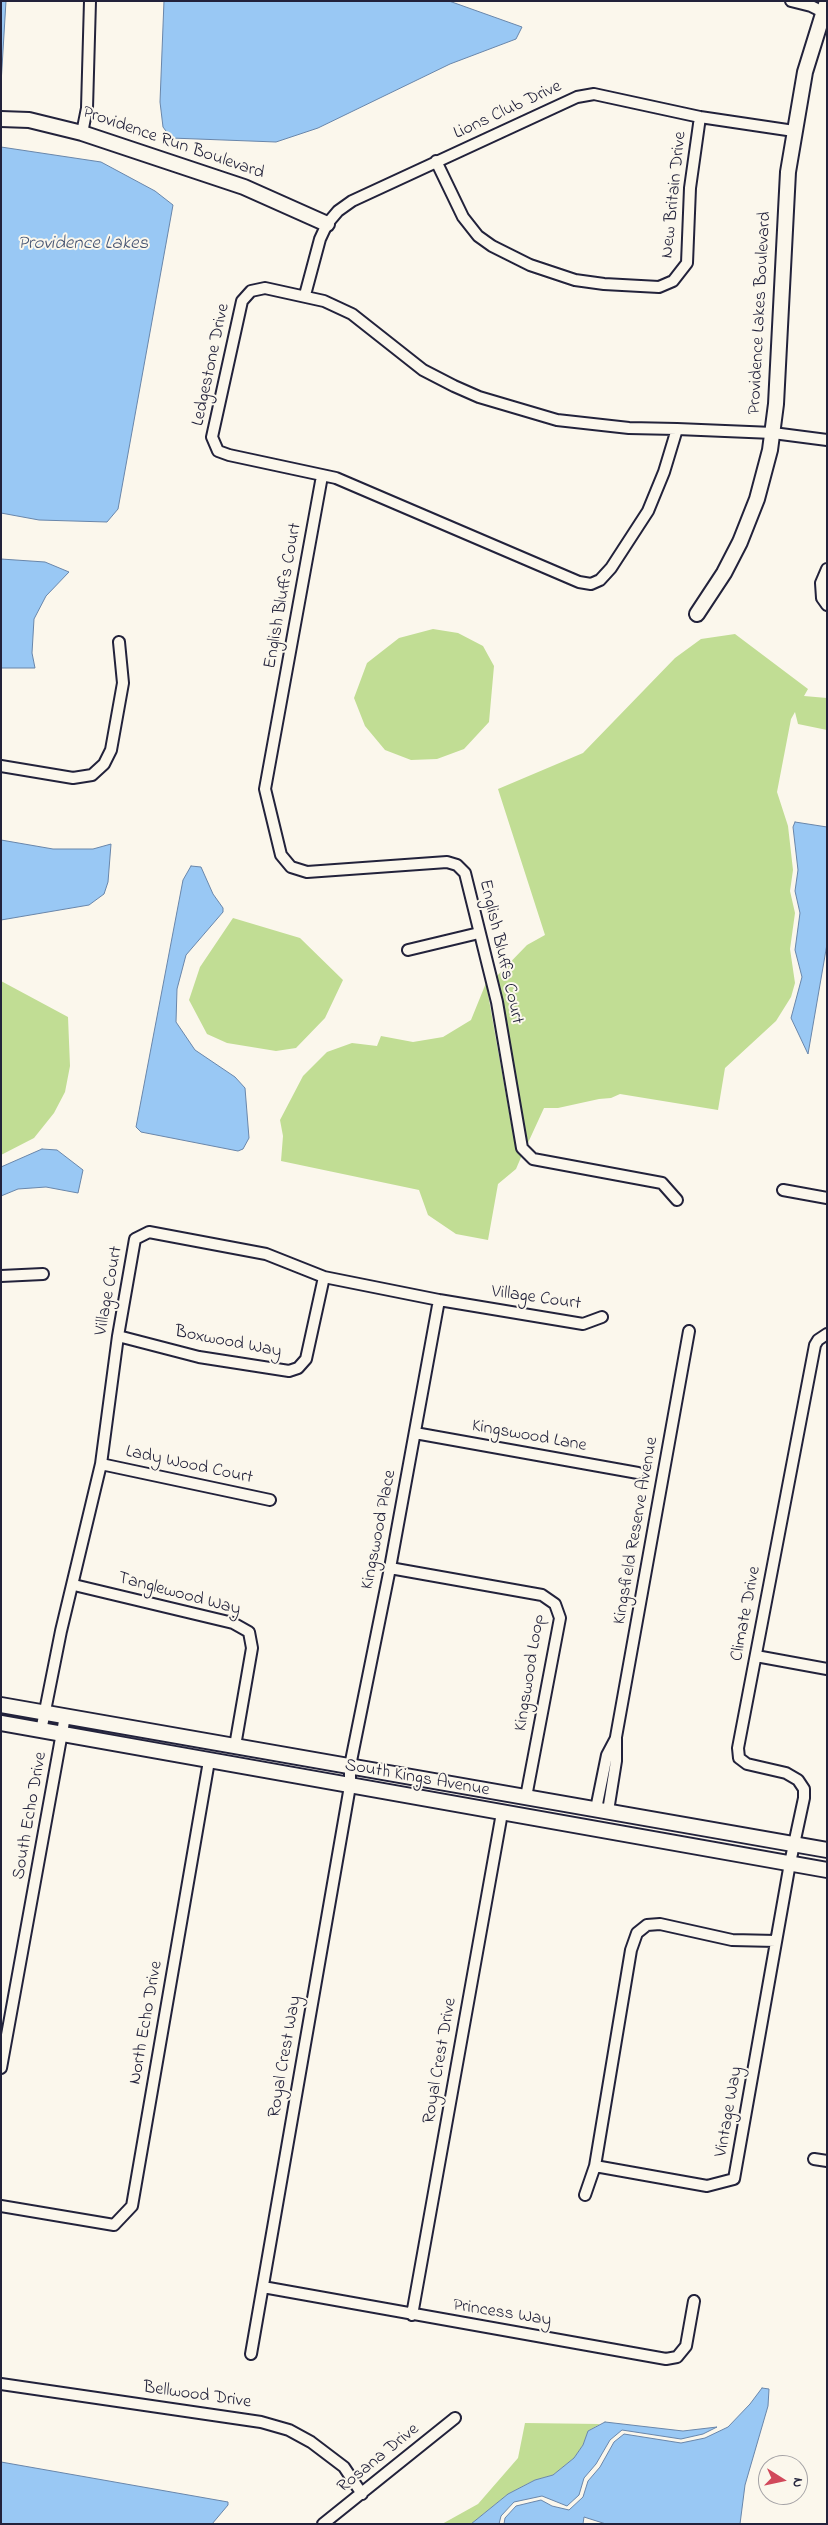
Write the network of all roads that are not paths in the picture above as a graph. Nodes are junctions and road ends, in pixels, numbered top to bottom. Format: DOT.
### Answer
graph roads {
  1 [pos="90,1"];
  2 [pos="791,1"];
  3 [pos="826,9"];
  4 [pos="700,116"];
  5 [pos="1,119"];
  6 [pos="794,131"];
  7 [pos="82,133"];
  8 [pos="436,162"];
  9 [pos="327,224"];
  10 [pos="305,295"];
  11 [pos="677,430"];
  12 [pos="773,433"];
  13 [pos="827,440"];
  14 [pos="322,476"];
  15 [pos="827,568"];
  16 [pos="827,605"];
  17 [pos="698,614"];
  18 [pos="119,642"];
  19 [pos="1,766"];
  20 [pos="480,933"];
  21 [pos="408,950"];
  22 [pos="783,1190"];
  23 [pos="827,1198"];
  24 [pos="677,1200"];
  25 [pos="43,1274"];
  26 [pos="1,1276"];
  27 [pos="324,1277"];
  28 [pos="439,1300"];
  29 [pos="602,1317"];
  30 [pos="690,1331"];
  31 [pos="827,1334"];
  32 [pos="118,1336"];
  33 [pos="415,1434"];
  34 [pos="101,1464"];
  35 [pos="638,1473"];
  36 [pos="270,1500"];
  37 [pos="390,1568"];
  38 [pos="74,1585"];
  39 [pos="756,1656"];
  40 [pos="827,1670"];
  41 [pos="1,1705"];
  42 [pos="45,1713"];
  43 [pos="65,1716"];
  44 [pos="1,1723"];
  45 [pos="41,1731"];
  46 [pos="62,1734"];
  47 [pos="235,1746"];
  48 [pos="209,1761"];
  49 [pos="350,1766"];
  50 [pos="350,1786"];
  51 [pos="526,1797"];
  52 [pos="602,1810"];
  53 [pos="502,1812"];
  54 [pos="796,1844"];
  55 [pos="827,1850"];
  56 [pos="790,1863"];
  57 [pos="827,1870"];
  58 [pos="776,1942"];
  59 [pos="1,2068"];
  60 [pos="814,2158"];
  61 [pos="827,2161"];
  62 [pos="595,2166"];
  63 [pos="585,2195"];
  64 [pos="1,2206"];
  65 [pos="262,2287"];
  66 [pos="694,2300"];
  67 [pos="412,2316"];
  68 [pos="251,2354"];
  69 [pos="1,2384"];
  70 [pos="455,2418"];
  71 [pos="362,2494"];
  72 [pos="323,2524"];
  1 -- 7 [label="street"];
  2 -- 3 [label="street"];
  3 -- 6 [label="main road, Providence Lakes Boulevard"];
  4 -- 6 [label="street, Lions Club Drive"];
  4 -- 8 [label="street, Lions Club Drive"];
  4 -- 8 [label="street, New Britain Drive"];
  5 -- 7 [label="main road, Providence Run Boulevard"];
  6 -- 12 [label="main road, Providence Lakes Boulevard"];
  7 -- 9 [label="main road, Providence Run Boulevard"];
  8 -- 9 [label="street, Lions Club Drive"];
  9 -- 10 [label="street, Lions Club Drive"];
  10 -- 11 [label="street, Ledgestone Drive"];
  10 -- 14 [label="street, Ledgestone Drive"];
  11 -- 12 [label="street, Ledgestone Drive"];
  11 -- 14 [label="street, Ledgestone Drive"];
  12 -- 13 [label="street, Ledgestone Drive"];
  12 -- 17 [label="main road, Providence Lakes Boulevard"];
  14 -- 20 [label="street, English Bluffs Court"];
  15 -- 16 [label="street"];
  18 -- 19 [label="street"];
  20 -- 21 [label="street"];
  20 -- 24 [label="street, English Bluffs Court"];
  22 -- 23 [label="street"];
  25 -- 26 [label="street"];
  27 -- 28 [label="street, Village Court"];
  27 -- 32 [label="street, Boxwood Way"];
  27 -- 32 [label="street, Village Court"];
  28 -- 29 [label="street, Village Court"];
  28 -- 33 [label="street, Kingswood Place"];
  30 -- 52 [label="street, Kingsfield Reserve Avenue"];
  31 -- 39 [label="street, Climate Drive"];
  32 -- 34 [label="street, Village Court"];
  33 -- 35 [label="street, Kingswood Lane"];
  33 -- 37 [label="street, Kingswood Place"];
  34 -- 36 [label="street, Lady Wood Court"];
  34 -- 38 [label="street, Village Court"];
  37 -- 49 [label="street, Kingswood Place"];
  37 -- 51 [label="street, Kingswood Loop"];
  38 -- 42 [label="street, Village Court"];
  38 -- 47 [label="street, Tanglewood Way"];
  39 -- 40 [label="street"];
  39 -- 54 [label="street, Climate Drive"];
  41 -- 42 [label="main road, South Kings Avenue"];
  42 -- 43 [label="main road, South Kings Avenue"];
  42 -- 45 [label="street, Village Court"];
  43 -- 46 [label="street, South Echo Drive"];
  43 -- 47 [label="main road, South Kings Avenue"];
  44 -- 45 [label="main road, South Kings Avenue"];
  45 -- 46 [label="main road, South Kings Avenue"];
  46 -- 48 [label="main road, South Kings Avenue"];
  46 -- 59 [label="street, South Echo Drive"];
  47 -- 49 [label="main road, South Kings Avenue"];
  48 -- 50 [label="main road, South Kings Avenue"];
  48 -- 64 [label="street, North Echo Drive"];
  49 -- 50 [label="street, Royal Crest Way"];
  49 -- 51 [label="main road, South Kings Avenue"];
  50 -- 53 [label="main road, South Kings Avenue"];
  50 -- 65 [label="street, Royal Crest Way"];
  51 -- 52 [label="main road, South Kings Avenue"];
  52 -- 54 [label="main road, South Kings Avenue"];
  53 -- 56 [label="main road, South Kings Avenue"];
  53 -- 67 [label="street, Royal Crest Drive"];
  54 -- 55 [label="main road, South Kings Avenue"];
  54 -- 56 [label="street, Climate Drive"];
  56 -- 57 [label="main road, South Kings Avenue"];
  56 -- 58 [label="street, Vintage Way"];
  58 -- 62 [label="street"];
  58 -- 62 [label="street, Vintage Way"];
  60 -- 61 [label="street"];
  62 -- 63 [label="street"];
  65 -- 67 [label="street, Princess Way"];
  65 -- 68 [label="street, Royal Crest Way"];
  66 -- 67 [label="street, Princess Way"];
  69 -- 71 [label="street, Bellwood Drive"];
  70 -- 71 [label="street, Rosana Drive"];
  71 -- 72 [label="street, Rosana Drive"];
}
